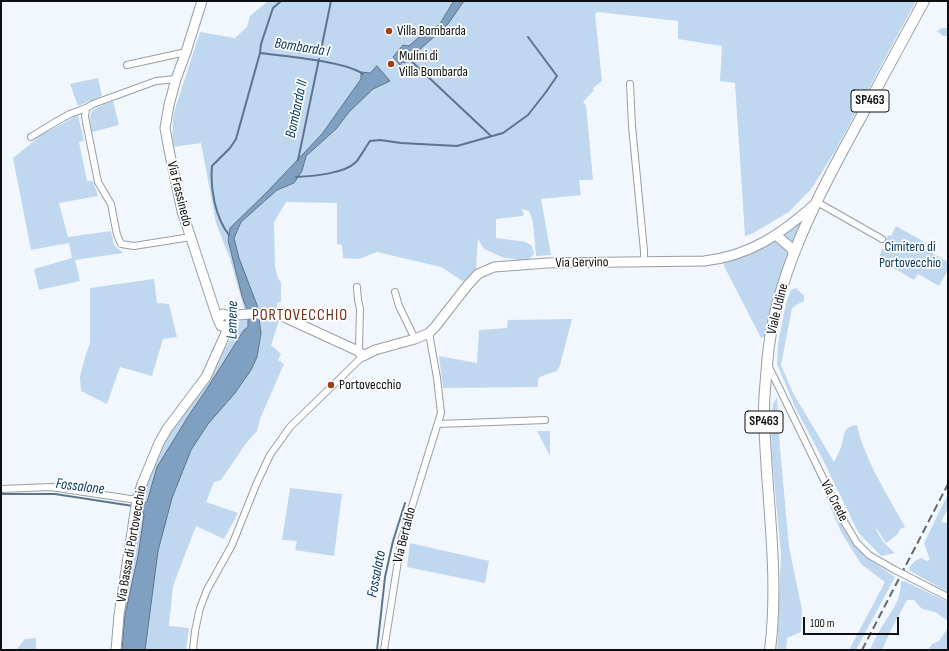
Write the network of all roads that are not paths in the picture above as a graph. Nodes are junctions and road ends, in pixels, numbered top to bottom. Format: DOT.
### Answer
graph roads {
  1 [pos="202,1"];
  2 [pos="924,1"];
  3 [pos="186,52"];
  4 [pos="127,65"];
  5 [pos="176,78"];
  6 [pos="630,84"];
  7 [pos="86,109"];
  8 [pos="31,137"];
  9 [pos="817,202"];
  10 [pos="776,235"];
  11 [pos="191,237"];
  12 [pos="882,239"];
  13 [pos="794,254"];
  14 [pos="644,262"];
  15 [pos="357,287"];
  16 [pos="395,292"];
  17 [pos="225,320"];
  18 [pos="430,336"];
  19 [pos="415,339"];
  20 [pos="360,354"];
  21 [pos="767,362"];
  22 [pos="546,420"];
  23 [pos="438,424"];
  24 [pos="1,489"];
  25 [pos="137,505"];
  26 [pos="948,597"];
  27 [pos="116,650"];
  28 [pos="193,650"];
  29 [pos="384,650"];
  30 [pos="770,650"];
  1 -- 3 [label="street, Via Frassinedo"];
  2 -- 9 [label="main road, Viale Udine / SP463"];
  3 -- 4 [label="street"];
  3 -- 5 [label="street, Via Frassinedo"];
  5 -- 7 [label="street"];
  5 -- 11 [label="street, Via Frassinedo"];
  6 -- 14 [label="street"];
  7 -- 8 [label="street"];
  7 -- 11 [label="street"];
  9 -- 10 [label="street, Via Gervino"];
  9 -- 12 [label="street"];
  9 -- 13 [label="main road, Viale Udine / SP463"];
  10 -- 13 [label="street"];
  10 -- 14 [label="street, Via Gervino"];
  11 -- 17 [label="street, Via Frassinedo"];
  13 -- 21 [label="main road, Viale Udine / SP463"];
  14 -- 18 [label="street, Via Gervino"];
  15 -- 20 [label="street"];
  16 -- 19 [label="street"];
  17 -- 20 [label="street"];
  17 -- 25 [label="street, Via Bassa di Portovecchio"];
  18 -- 19 [label="street, Via Gervino"];
  18 -- 23 [label="street, Via Bertaldo"];
  19 -- 20 [label="street, Via Gervino"];
  20 -- 28 [label="street"];
  21 -- 26 [label="street, Via Crede, bridge"];
  21 -- 30 [label="main road, Viale Udine / SP463"];
  22 -- 23 [label="street"];
  23 -- 29 [label="street, Via Bertaldo"];
  24 -- 25 [label="street"];
  25 -- 27 [label="street, Via Bassa di Portovecchio"];
}
